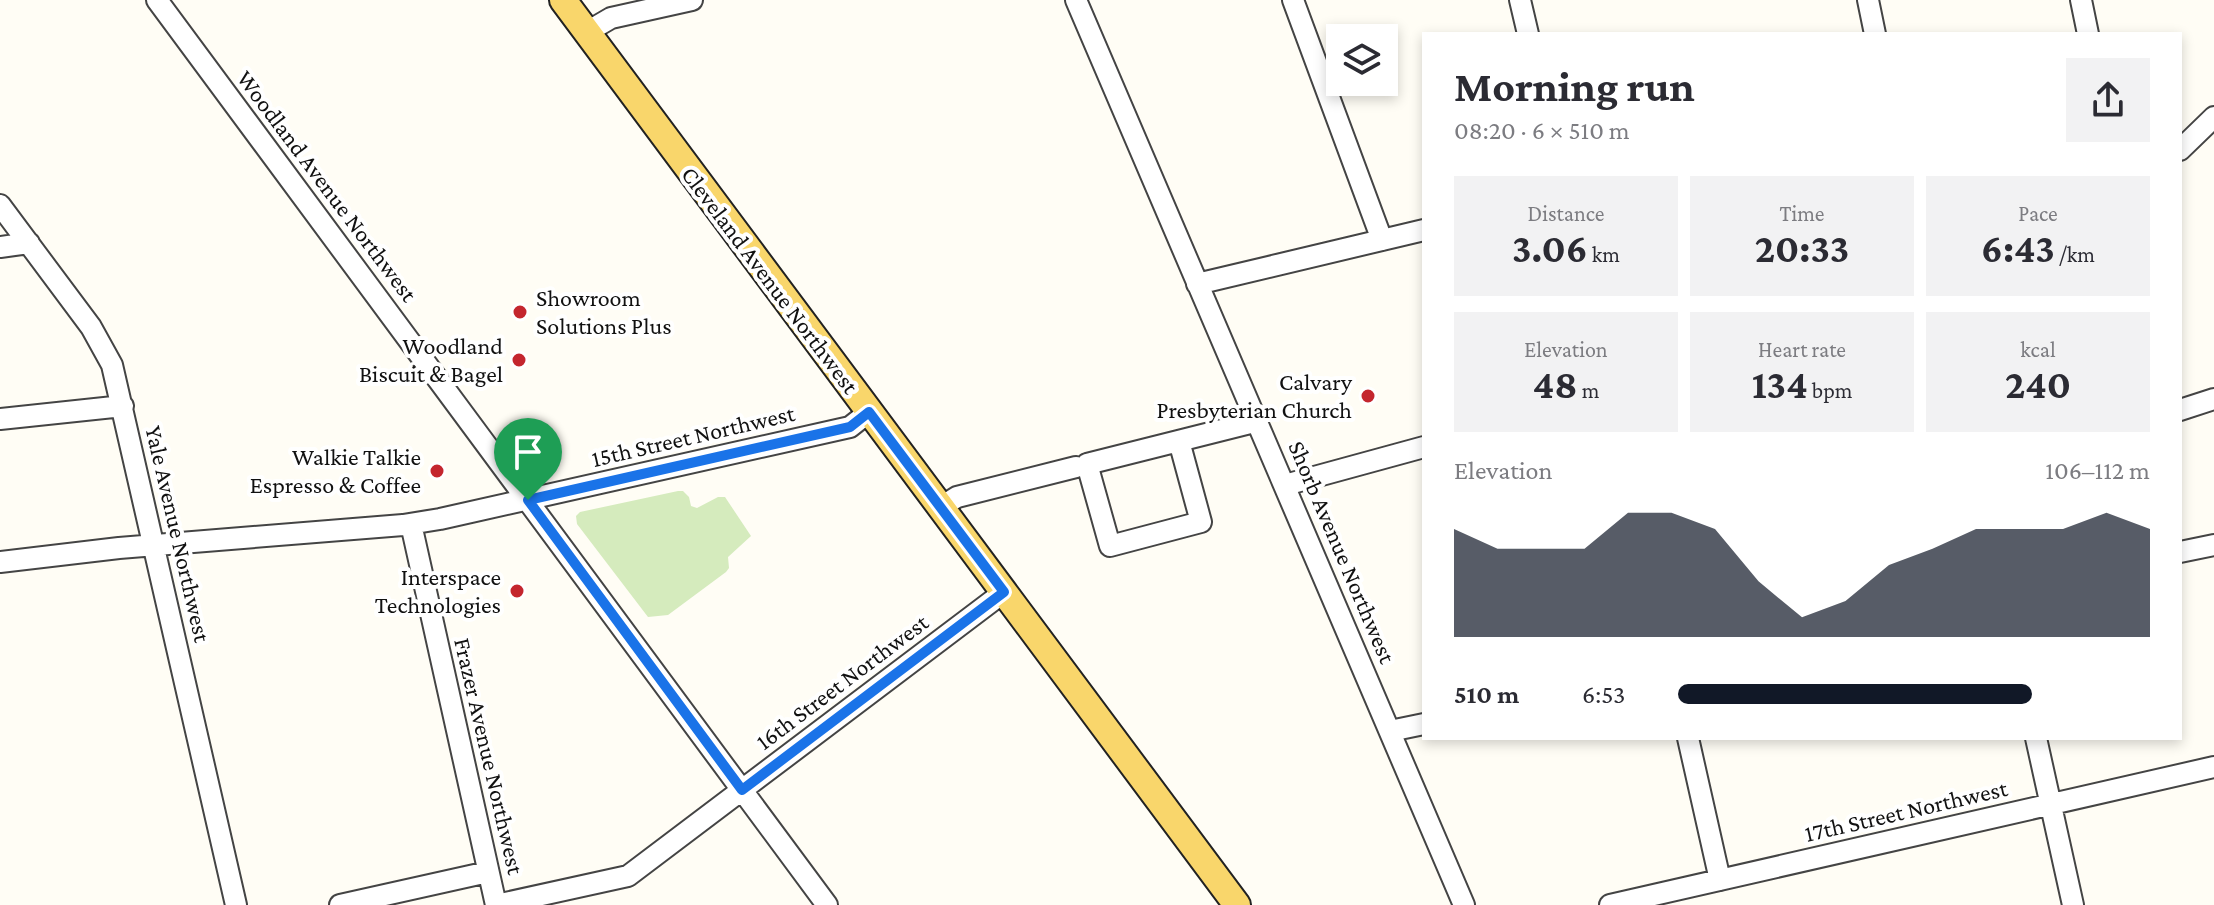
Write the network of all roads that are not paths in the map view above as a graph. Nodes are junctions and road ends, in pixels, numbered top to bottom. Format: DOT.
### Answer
graph roads {
  1 [pos="157,0"];
  2 [pos="563,0"];
  3 [pos="692,0"];
  4 [pos="1076,0"];
  5 [pos="1293,0"];
  6 [pos="1520,0"];
  7 [pos="1868,0"];
  8 [pos="2081,0"];
  9 [pos="587,32"];
  10 [pos="1528,32"];
  11 [pos="1875,32"];
  12 [pos="2088,32"];
  13 [pos="2214,117"];
  14 [pos="2182,148"];
  15 [pos="0,205"];
  16 [pos="1422,230"];
  17 [pos="1382,240"];
  18 [pos="29,243"];
  19 [pos="0,247"];
  20 [pos="1197,284"];
  21 [pos="2214,399"];
  22 [pos="123,406"];
  23 [pos="2182,409"];
  24 [pos="869,412"];
  25 [pos="0,419"];
  26 [pos="1258,421"];
  27 [pos="1179,441"];
  28 [pos="1422,448"];
  29 [pos="1082,466"];
  30 [pos="1285,485"];
  31 [pos="528,500"];
  32 [pos="941,507"];
  33 [pos="411,524"];
  34 [pos="2214,545"];
  35 [pos="154,546"];
  36 [pos="2182,552"];
  37 [pos="0,562"];
  38 [pos="1004,592"];
  39 [pos="1422,724"];
  40 [pos="1390,731"];
  41 [pos="1688,740"];
  42 [pos="2036,740"];
  43 [pos="2214,767"];
  44 [pos="742,790"];
  45 [pos="2051,804"];
  46 [pos="488,872"];
  47 [pos="1720,880"];
  48 [pos="236,905"];
  49 [pos="340,905"];
  50 [pos="496,905"];
  51 [pos="827,905"];
  52 [pos="1237,905"];
  53 [pos="1464,905"];
  54 [pos="1610,905"];
  55 [pos="2073,905"];
  1 -- 31 [label="street, Woodland Avenue Northwest"];
  2 -- 9 [label="main road, Cleveland Avenue Northwest"];
  3 -- 9 [label="street"];
  4 -- 20 [label="street, Shorb Avenue Northwest"];
  5 -- 17 [label="street"];
  6 -- 10 [label="street"];
  7 -- 11 [label="street"];
  8 -- 12 [label="street"];
  9 -- 24 [label="main road, Cleveland Avenue Northwest"];
  13 -- 14 [label="street"];
  15 -- 18 [label="street, Yale Avenue Northwest"];
  16 -- 17 [label="street"];
  17 -- 20 [label="street"];
  18 -- 19 [label="street"];
  18 -- 22 [label="street, Yale Avenue Northwest"];
  20 -- 26 [label="street, Shorb Avenue Northwest"];
  21 -- 23 [label="street"];
  22 -- 25 [label="street"];
  22 -- 35 [label="street, Yale Avenue Northwest"];
  24 -- 31 [label="street, 15th Street Northwest"];
  24 -- 32 [label="main road, Cleveland Avenue Northwest"];
  26 -- 27 [label="street"];
  26 -- 30 [label="street, Shorb Avenue Northwest"];
  27 -- 29 [label="street"];
  27 -- 29 [label="street"];
  28 -- 30 [label="street"];
  29 -- 32 [label="street"];
  30 -- 40 [label="street, Shorb Avenue Northwest"];
  31 -- 33 [label="street, 15th Street Northwest"];
  31 -- 44 [label="street, Woodland Avenue Northwest"];
  32 -- 38 [label="main road, Cleveland Avenue Northwest"];
  33 -- 35 [label="street, 15th Street Northwest"];
  33 -- 46 [label="street, Frazer Avenue Northwest"];
  34 -- 36 [label="street"];
  35 -- 37 [label="street, 15th Street Northwest"];
  35 -- 48 [label="street, Yale Avenue Northwest"];
  38 -- 44 [label="street, 16th Street Northwest"];
  38 -- 52 [label="main road, Cleveland Avenue Northwest"];
  39 -- 40 [label="street"];
  40 -- 53 [label="street, Shorb Avenue Northwest"];
  41 -- 47 [label="street"];
  42 -- 45 [label="street"];
  43 -- 45 [label="street, 17th Street Northwest"];
  44 -- 50 [label="street, 16th Street Northwest"];
  44 -- 51 [label="street, Woodland Avenue Northwest"];
  45 -- 47 [label="street, 17th Street Northwest"];
  45 -- 55 [label="street"];
  46 -- 49 [label="street"];
  46 -- 50 [label="street, Frazer Avenue Northwest"];
  47 -- 54 [label="street, 17th Street Northwest"];
}
